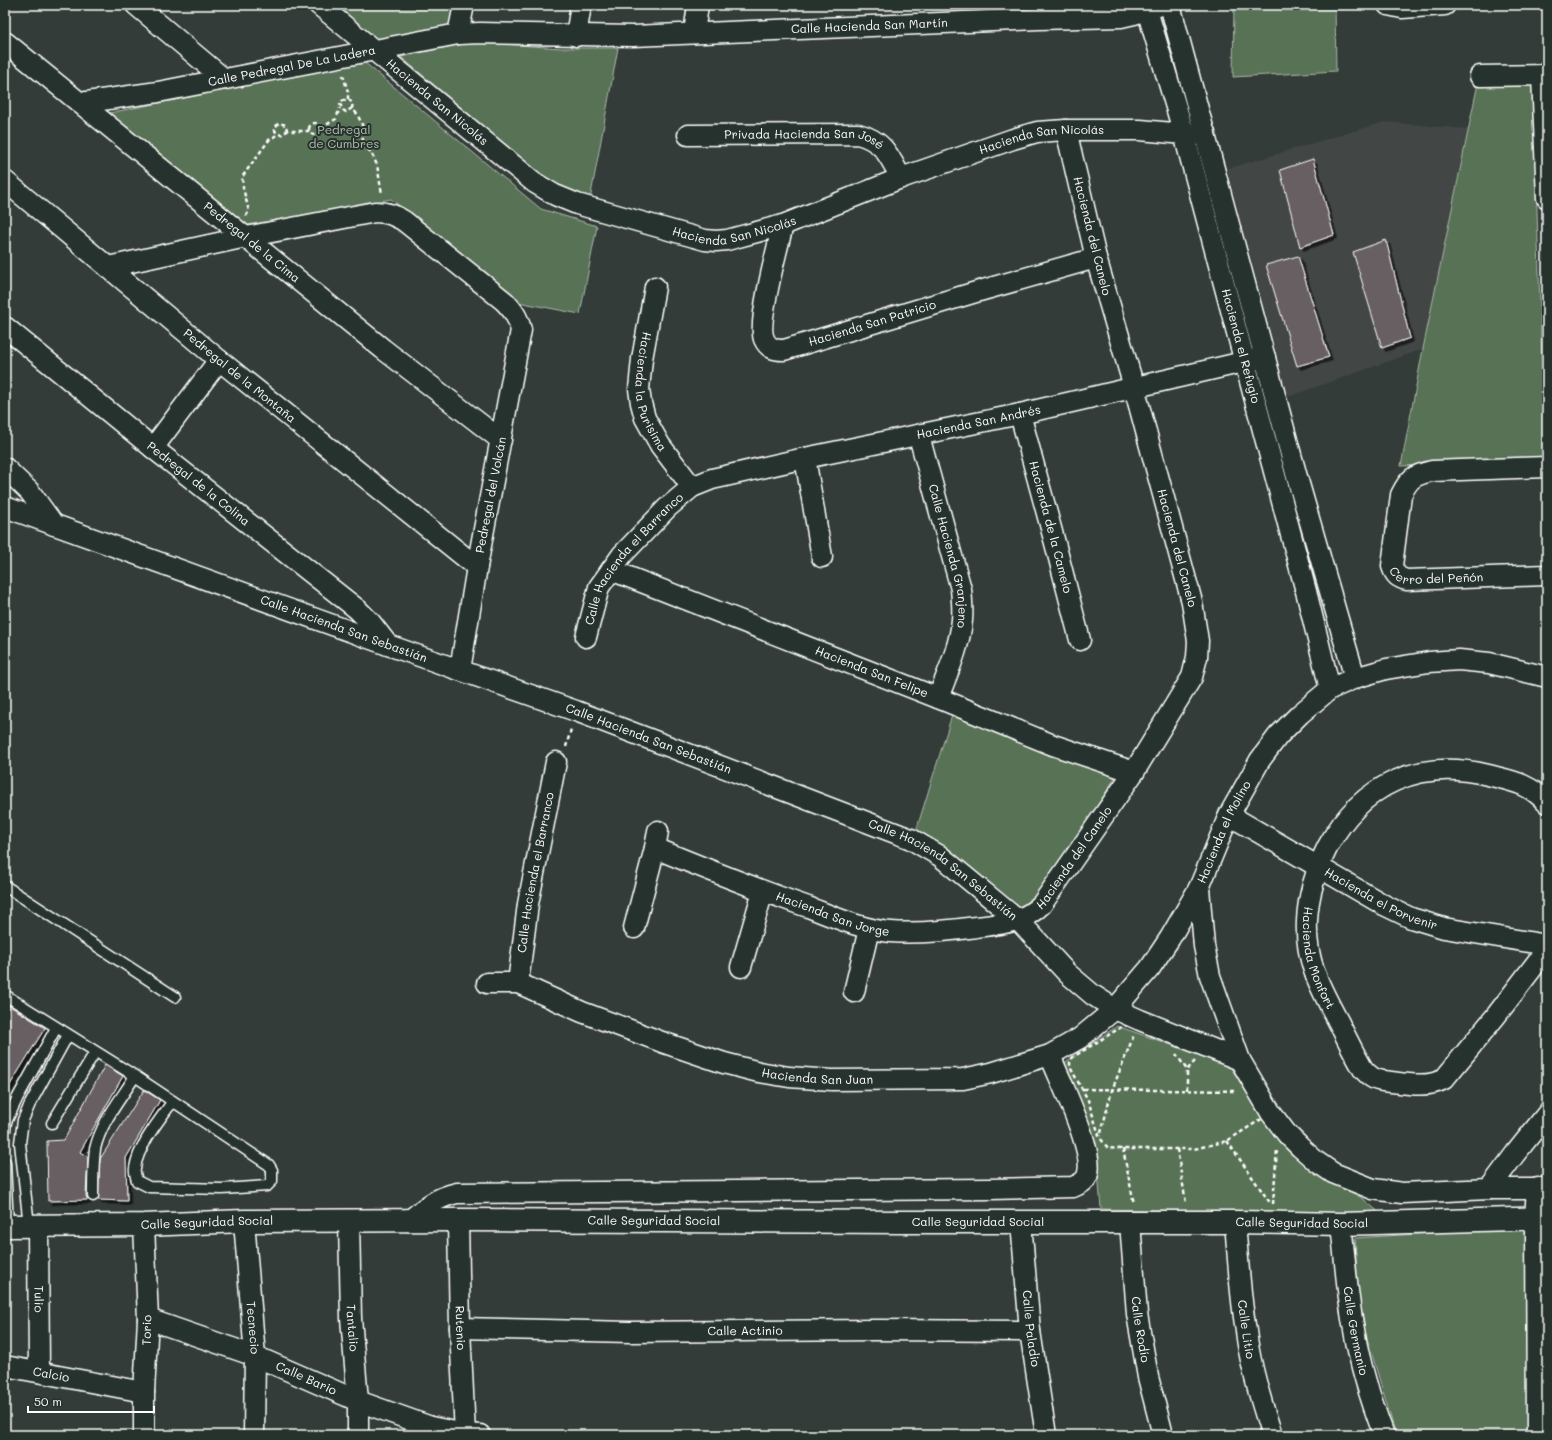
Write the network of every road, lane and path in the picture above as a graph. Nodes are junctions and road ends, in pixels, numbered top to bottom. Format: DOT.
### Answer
graph roads {
  1 [pos="136,5"];
  2 [pos="319,5"];
  3 [pos="464,5"];
  4 [pos="581,5"];
  5 [pos="698,5"];
  6 [pos="1170,5"];
  7 [pos="1388,5"];
  8 [pos="1445,5"];
  9 [pos="1152,7"];
  10 [pos="1038,12"];
  11 [pos="694,33"];
  12 [pos="458,34"];
  13 [pos="576,36"];
  14 [pos="5,42"];
  15 [pos="376,50"];
  16 [pos="337,57"];
  17 [pos="1544,75"];
  18 [pos="1480,76"];
  19 [pos="224,79"];
  20 [pos="348,99"];
  21 [pos="80,103"];
  22 [pos="341,108"];
  23 [pos="352,108"];
  24 [pos="321,128"];
  25 [pos="1066,130"];
  26 [pos="287,131"];
  27 [pos="310,131"];
  28 [pos="1205,133"];
  29 [pos="278,134"];
  30 [pos="1184,134"];
  31 [pos="688,135"];
  32 [pos="901,178"];
  33 [pos="5,181"];
  34 [pos="1547,198"];
  35 [pos="385,212"];
  36 [pos="783,225"];
  37 [pos="246,237"];
  38 [pos="1096,258"];
  39 [pos="108,267"];
  40 [pos="655,287"];
  41 [pos="5,327"];
  42 [pos="1265,357"];
  43 [pos="219,360"];
  44 [pos="1245,362"];
  45 [pos="1134,387"];
  46 [pos="1020,414"];
  47 [pos="919,436"];
  48 [pos="501,440"];
  49 [pos="153,448"];
  50 [pos="805,458"];
  51 [pos="1547,467"];
  52 [pos="5,468"];
  53 [pos="692,487"];
  54 [pos="5,507"];
  55 [pos="54,525"];
  56 [pos="822,557"];
  57 [pos="476,567"];
  58 [pos="611,570"];
  59 [pos="1547,575"];
  60 [pos="586,638"];
  61 [pos="1080,640"];
  62 [pos="388,645"];
  63 [pos="460,670"];
  64 [pos="1547,677"];
  65 [pos="1355,678"];
  66 [pos="1330,689"];
  67 [pos="938,698"];
  68 [pos="576,711"];
  69 [pos="556,762"];
  70 [pos="1134,772"];
  71 [pos="1547,803"];
  72 [pos="1230,815"];
  73 [pos="1318,866"];
  74 [pos="5,886"];
  75 [pos="1199,888"];
  76 [pos="763,891"];
  77 [pos="1019,920"];
  78 [pos="634,928"];
  79 [pos="869,929"];
  80 [pos="1547,945"];
  81 [pos="1547,949"];
  82 [pos="741,967"];
  83 [pos="487,983"];
  84 [pos="518,983"];
  85 [pos="854,992"];
  86 [pos="5,995"];
  87 [pos="175,997"];
  88 [pos="1115,1009"];
  89 [pos="56,1028"];
  90 [pos="1137,1028"];
  91 [pos="68,1035"];
  92 [pos="95,1052"];
  93 [pos="1204,1052"];
  94 [pos="1050,1056"];
  95 [pos="1240,1060"];
  96 [pos="135,1076"];
  97 [pos="1082,1089"];
  98 [pos="1112,1090"];
  99 [pos="1187,1090"];
  100 [pos="1254,1092"];
  101 [pos="173,1101"];
  102 [pos="1547,1114"];
  103 [pos="1264,1118"];
  104 [pos="52,1123"];
  105 [pos="1267,1124"];
  106 [pos="5,1130"];
  107 [pos="1227,1141"];
  108 [pos="1278,1142"];
  109 [pos="1093,1144"];
  110 [pos="1123,1149"];
  111 [pos="1177,1149"];
  112 [pos="5,1162"];
  113 [pos="1489,1189"];
  114 [pos="1542,1189"];
  115 [pos="1184,1193"];
  116 [pos="93,1196"];
  117 [pos="1542,1218"];
  118 [pos="458,1220"];
  119 [pos="244,1221"];
  120 [pos="349,1221"];
  121 [pos="409,1221"];
  122 [pos="1021,1222"];
  123 [pos="1134,1222"];
  124 [pos="1235,1222"];
  125 [pos="1342,1224"];
  126 [pos="144,1225"];
  127 [pos="20,1226"];
  128 [pos="148,1320"];
  129 [pos="460,1328"];
  130 [pos="1030,1331"];
  131 [pos="255,1356"];
  132 [pos="5,1366"];
  133 [pos="39,1372"];
  134 [pos="144,1392"];
  135 [pos="358,1400"];
  136 [pos="144,1435"];
  137 [pos="254,1435"];
  138 [pos="358,1435"];
  139 [pos="470,1435"];
  140 [pos="1046,1435"];
  141 [pos="1163,1435"];
  142 [pos="1272,1435"];
  143 [pos="1384,1435"];
  144 [pos="1537,1435"];
  1 -- 19 [label="street"];
  2 -- 15 [label="street, Hacienda San Nicolás"];
  3 -- 12 [label="street"];
  4 -- 13 [label="street"];
  5 -- 11 [label="street"];
  6 -- 28 [label="street, Hacienda el Refugio"];
  7 -- 8 [label="street"];
  9 -- 10 [label="street, Calle Hacienda San Martín"];
  9 -- 30 [label="street, Hacienda el Refugio"];
  10 -- 11 [label="street, Calle Hacienda San Martín"];
  11 -- 13 [label="street, Calle Hacienda San Martín"];
  12 -- 13 [label="street, Calle Pedregal De La Ladera"];
  12 -- 15 [label="street, Calle Pedregal De La Ladera"];
  14 -- 21 [label="street, Pedregal de la Cima"];
  15 -- 16 [label="street, Calle Pedregal De La Ladera"];
  15 -- 36 [label="street, Hacienda San Nicolás"];
  16 -- 19 [label="street, Calle Pedregal De La Ladera"];
  16 -- 20 [label="path"];
  17 -- 18 [label="street"];
  17 -- 34 [label="street"];
  19 -- 21 [label="street, Calle Pedregal De La Ladera"];
  20 -- 22 [label="path"];
  20 -- 23 [label="path"];
  21 -- 37 [label="street, Pedregal de la Cima"];
  22 -- 23 [label="path"];
  22 -- 24 [label="path"];
  23 -- 35 [label="path"];
  24 -- 27 [label="path"];
  24 -- 27 [label="path"];
  25 -- 30 [label="street, Hacienda San Nicolás"];
  25 -- 32 [label="street, Hacienda San Nicolás"];
  25 -- 38 [label="street, Hacienda del Canelo"];
  26 -- 27 [label="path"];
  26 -- 29 [label="path"];
  26 -- 29 [label="path"];
  28 -- 30 [label="street, Hacienda San Nicolás"];
  28 -- 42 [label="street, Hacienda el Refugio"];
  29 -- 37 [label="path"];
  30 -- 44 [label="street, Hacienda el Refugio"];
  31 -- 32 [label="street, Privada Hacienda San José"];
  32 -- 36 [label="street, Hacienda San Nicolás"];
  33 -- 39 [label="street, Pedregal de la Montaña"];
  35 -- 37 [label="street"];
  35 -- 48 [label="street, Pedregal del Volcán"];
  36 -- 38 [label="street, Hacienda San Patricio"];
  37 -- 39 [label="street"];
  37 -- 48 [label="street, Pedregal de la Cima"];
  38 -- 45 [label="street, Hacienda del Canelo"];
  39 -- 43 [label="street, Pedregal de la Montaña"];
  40 -- 53 [label="street, Hacienda la Purisima"];
  41 -- 49 [label="street, Pedregal de la Colina"];
  42 -- 44 [label="street, Hacienda San Andrés"];
  42 -- 65 [label="street, Hacienda el Refugio"];
  43 -- 49 [label="street"];
  43 -- 57 [label="street, Pedregal de la Montaña"];
  44 -- 45 [label="street, Hacienda San Andrés"];
  44 -- 66 [label="street, Hacienda el Refugio"];
  45 -- 46 [label="street, Hacienda San Andrés"];
  45 -- 70 [label="street, Hacienda del Canelo"];
  46 -- 47 [label="street, Hacienda San Andrés"];
  46 -- 61 [label="street, Hacienda de la Camelo"];
  47 -- 50 [label="street, Hacienda San Andrés"];
  47 -- 67 [label="street, Calle Hacienda Granjeno"];
  48 -- 57 [label="street, Pedregal del Volcán"];
  49 -- 62 [label="street, Pedregal de la Colina"];
  50 -- 53 [label="street, Hacienda San Andrés"];
  50 -- 56 [label="street"];
  51 -- 59 [label="street, Cerro del Peñón"];
  52 -- 55 [label="street"];
  53 -- 58 [label="street, Calle Hacienda el Barranco"];
  54 -- 55 [label="street, Calle Hacienda San Sebastián"];
  55 -- 62 [label="street, Calle Hacienda San Sebastián"];
  57 -- 63 [label="street, Pedregal del Volcán"];
  58 -- 60 [label="street, Calle Hacienda el Barranco"];
  58 -- 67 [label="street, Hacienda San Felipe"];
  62 -- 63 [label="street, Calle Hacienda San Sebastián"];
  63 -- 68 [label="street, Calle Hacienda San Sebastián"];
  64 -- 65 [label="street, Hacienda el Molino"];
  65 -- 66 [label="street, Hacienda el Molino"];
  66 -- 72 [label="street, Hacienda el Molino"];
  67 -- 70 [label="street, Hacienda San Felipe"];
  68 -- 69 [label="path"];
  68 -- 77 [label="street, Calle Hacienda San Sebastián"];
  69 -- 84 [label="street, Calle Hacienda el Barranco"];
  70 -- 77 [label="street, Hacienda del Canelo"];
  71 -- 73 [label="street, Hacienda Monfort"];
  72 -- 73 [label="street, Hacienda el Porvenir"];
  72 -- 75 [label="street, Hacienda el Molino"];
  73 -- 80 [label="street, Hacienda el Porvenir"];
  73 -- 81 [label="street, Hacienda Monfort"];
  74 -- 87 [label="lane"];
  75 -- 88 [label="street, Hacienda San Juan"];
  75 -- 95 [label="street, Hacienda el Molino"];
  76 -- 78 [label="street, Hacienda San Jorge"];
  76 -- 79 [label="street, Hacienda San Jorge"];
  76 -- 82 [label="street"];
  77 -- 79 [label="street, Hacienda San Jorge"];
  77 -- 88 [label="street, Calle Hacienda San Sebastián"];
  79 -- 85 [label="street"];
  83 -- 84 [label="street"];
  84 -- 94 [label="street, Hacienda San Juan"];
  86 -- 89 [label="lane"];
  88 -- 94 [label="street, Hacienda San Juan"];
  88 -- 95 [label="street, Calle Hacienda San Sebastián"];
  89 -- 91 [label="lane"];
  89 -- 106 [label="lane"];
  90 -- 93 [label="path"];
  90 -- 97 [label="path"];
  90 -- 98 [label="path"];
  91 -- 92 [label="lane"];
  91 -- 127 [label="lane"];
  92 -- 96 [label="lane"];
  92 -- 104 [label="lane"];
  93 -- 99 [label="path"];
  93 -- 100 [label="path"];
  94 -- 109 [label="street"];
  95 -- 100 [label="street, Hacienda el Molino"];
  96 -- 101 [label="lane"];
  96 -- 116 [label="lane"];
  97 -- 98 [label="path"];
  97 -- 109 [label="path"];
  98 -- 99 [label="path"];
  98 -- 109 [label="path"];
  99 -- 100 [label="path"];
  100 -- 103 [label="path"];
  100 -- 113 [label="street, Hacienda el Molino"];
  101 -- 101 [label="lane"];
  102 -- 113 [label="street"];
  103 -- 105 [label="path"];
  103 -- 107 [label="path"];
  107 -- 108 [label="path"];
  107 -- 111 [label="path"];
  109 -- 110 [label="path"];
  109 -- 121 [label="street"];
  110 -- 111 [label="path"];
  110 -- 123 [label="path"];
  111 -- 115 [label="path"];
  112 -- 127 [label="lane"];
  113 -- 114 [label="street"];
  114 -- 117 [label="street"];
  117 -- 125 [label="street, Calle Seguridad Social"];
  117 -- 144 [label="street"];
  118 -- 121 [label="street, Calle Seguridad Social"];
  118 -- 122 [label="street, Calle Seguridad Social"];
  118 -- 129 [label="street, Rutenio"];
  119 -- 120 [label="street, Calle Seguridad Social"];
  119 -- 126 [label="street, Calle Seguridad Social"];
  119 -- 131 [label="street, Tecnecio"];
  120 -- 121 [label="street, Calle Seguridad Social"];
  120 -- 135 [label="street, Tantalio"];
  122 -- 123 [label="street, Calle Seguridad Social"];
  122 -- 130 [label="street, Calle Paladio"];
  123 -- 124 [label="street, Calle Seguridad Social"];
  123 -- 141 [label="street, Calle Rodío"];
  124 -- 125 [label="street, Calle Seguridad Social"];
  124 -- 142 [label="street, Calle Litio"];
  125 -- 143 [label="street, Calle Germanio"];
  126 -- 127 [label="street, Calle Seguridad Social"];
  126 -- 128 [label="street, Torio"];
  127 -- 133 [label="street, Tulio"];
  128 -- 131 [label="street, Calle Bario"];
  128 -- 134 [label="street, Torio"];
  129 -- 130 [label="street, Calle Actinio"];
  129 -- 139 [label="street, Rutenio"];
  130 -- 140 [label="street, Calle Paladio"];
  131 -- 135 [label="street, Calle Bario"];
  131 -- 137 [label="street, Tecnecio"];
  132 -- 133 [label="street, Calcio"];
  133 -- 134 [label="street, Calcio"];
  134 -- 136 [label="street, Torio"];
  135 -- 138 [label="street, Tantalio"];
  135 -- 139 [label="street, Calle Bario"];
}
